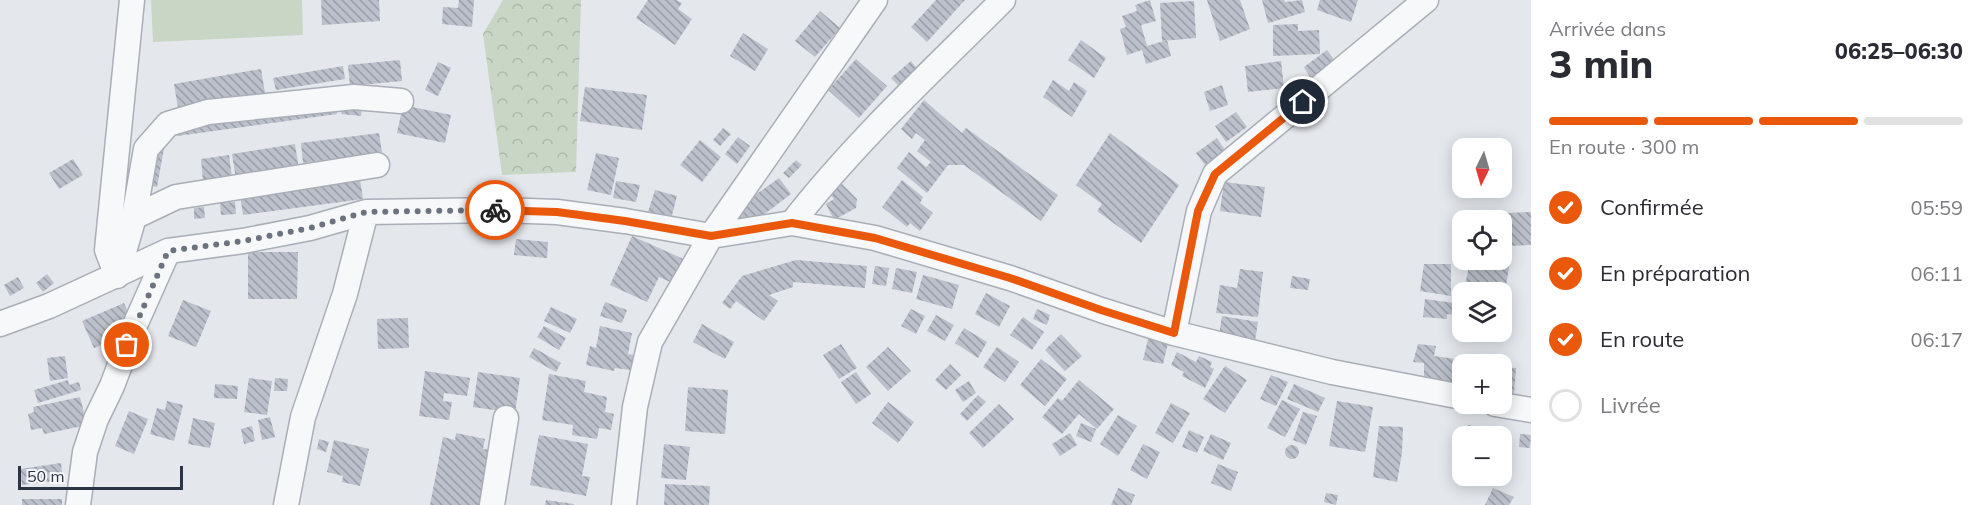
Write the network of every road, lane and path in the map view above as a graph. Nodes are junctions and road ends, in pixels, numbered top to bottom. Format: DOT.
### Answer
graph roads {
  1 [pos="132,0"];
  2 [pos="875,0"];
  3 [pos="1004,0"];
  4 [pos="1426,0"];
  5 [pos="401,101"];
  6 [pos="377,165"];
  7 [pos="366,212"];
  8 [pos="134,217"];
  9 [pos="792,223"];
  10 [pos="711,236"];
  11 [pos="168,251"];
  12 [pos="117,276"];
  13 [pos="0,324"];
  14 [pos="1174,333"];
  15 [pos="1452,395"];
  16 [pos="1512,407"];
  17 [pos="1531,410"];
  18 [pos="506,418"];
  19 [pos="78,505"];
  20 [pos="286,505"];
  21 [pos="492,505"];
  22 [pos="624,505"];
  1 -- 12 [label="street"];
  2 -- 10 [label="street"];
  3 -- 9 [label="street"];
  4 -- 14 [label="street"];
  5 -- 8 [label="street"];
  6 -- 8 [label="street"];
  7 -- 10 [label="street"];
  7 -- 11 [label="street"];
  7 -- 20 [label="street"];
  8 -- 12 [label="street"];
  9 -- 10 [label="street"];
  9 -- 14 [label="street"];
  10 -- 22 [label="street"];
  11 -- 12 [label="street"];
  11 -- 19 [label="street"];
  12 -- 13 [label="street"];
  14 -- 15 [label="street"];
  16 -- 17 [label="street"];
  18 -- 21 [label="street"];
}
